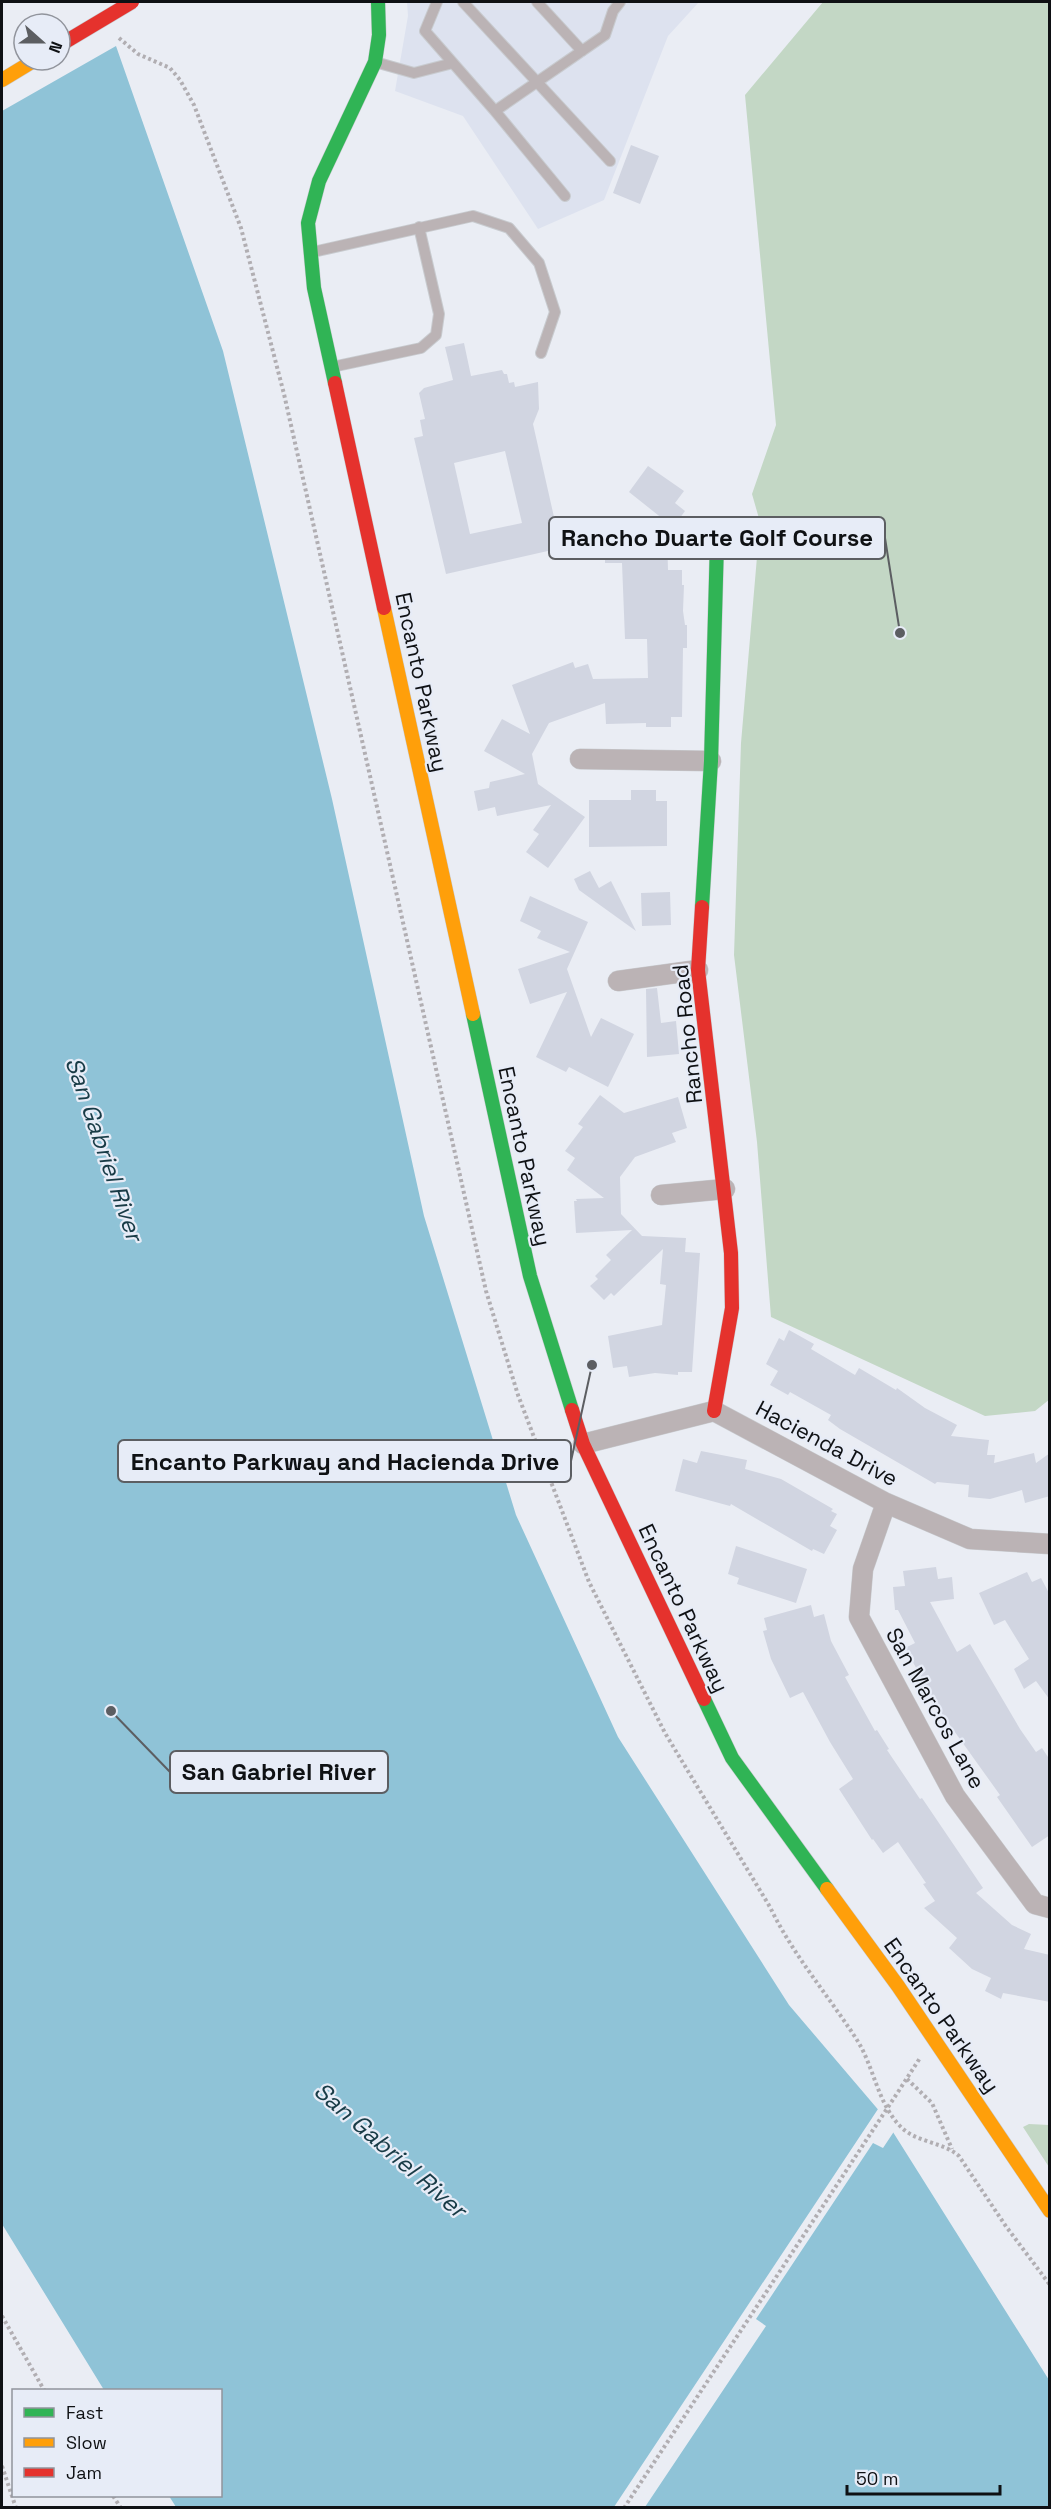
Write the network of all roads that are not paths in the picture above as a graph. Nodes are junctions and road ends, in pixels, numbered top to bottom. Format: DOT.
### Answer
graph roads {
  1 [pos="132,2"];
  2 [pos="378,2"];
  3 [pos="436,2"];
  4 [pos="463,2"];
  5 [pos="537,2"];
  6 [pos="620,2"];
  7 [pos="72,38"];
  8 [pos="582,51"];
  9 [pos="375,62"];
  10 [pos="453,63"];
  11 [pos="15,72"];
  12 [pos="2,80"];
  13 [pos="536,82"];
  14 [pos="495,111"];
  15 [pos="610,161"];
  16 [pos="565,196"];
  17 [pos="419,227"];
  18 [pos="310,252"];
  19 [pos="541,353"];
  20 [pos="332,367"];
  21 [pos="717,542"];
  22 [pos="580,759"];
  23 [pos="711,761"];
  24 [pos="698,970"];
  25 [pos="618,981"];
  26 [pos="725,1189"];
  27 [pos="661,1195"];
  28 [pos="714,1411"];
  29 [pos="583,1444"];
  30 [pos="886,1503"];
  31 [pos="1050,1544"];
  32 [pos="1050,1908"];
  33 [pos="1050,2211"];
  1 -- 7 [label="street, bridge"];
  2 -- 9 [label="street, Encanto Parkway"];
  3 -- 10 [label="lane"];
  4 -- 13 [label="lane"];
  5 -- 8 [label="lane"];
  6 -- 8 [label="lane"];
  8 -- 13 [label="lane"];
  9 -- 10 [label="lane"];
  9 -- 18 [label="street, Encanto Parkway"];
  10 -- 14 [label="lane"];
  11 -- 12 [label="street"];
  13 -- 14 [label="lane"];
  13 -- 15 [label="lane"];
  14 -- 16 [label="lane"];
  17 -- 18 [label="lane"];
  17 -- 19 [label="lane"];
  17 -- 20 [label="lane"];
  18 -- 20 [label="street, Encanto Parkway"];
  20 -- 29 [label="street, Encanto Parkway"];
  21 -- 23 [label="street, Rancho Road"];
  22 -- 23 [label="street"];
  23 -- 24 [label="street, Rancho Road"];
  24 -- 25 [label="street"];
  24 -- 26 [label="street, Rancho Road"];
  26 -- 27 [label="street"];
  26 -- 28 [label="street, Rancho Road"];
  28 -- 29 [label="street"];
  28 -- 30 [label="street, Hacienda Drive"];
  29 -- 33 [label="street, Encanto Parkway"];
  30 -- 31 [label="street, Hacienda Drive"];
  30 -- 32 [label="street, San Marcos Lane"];
}
